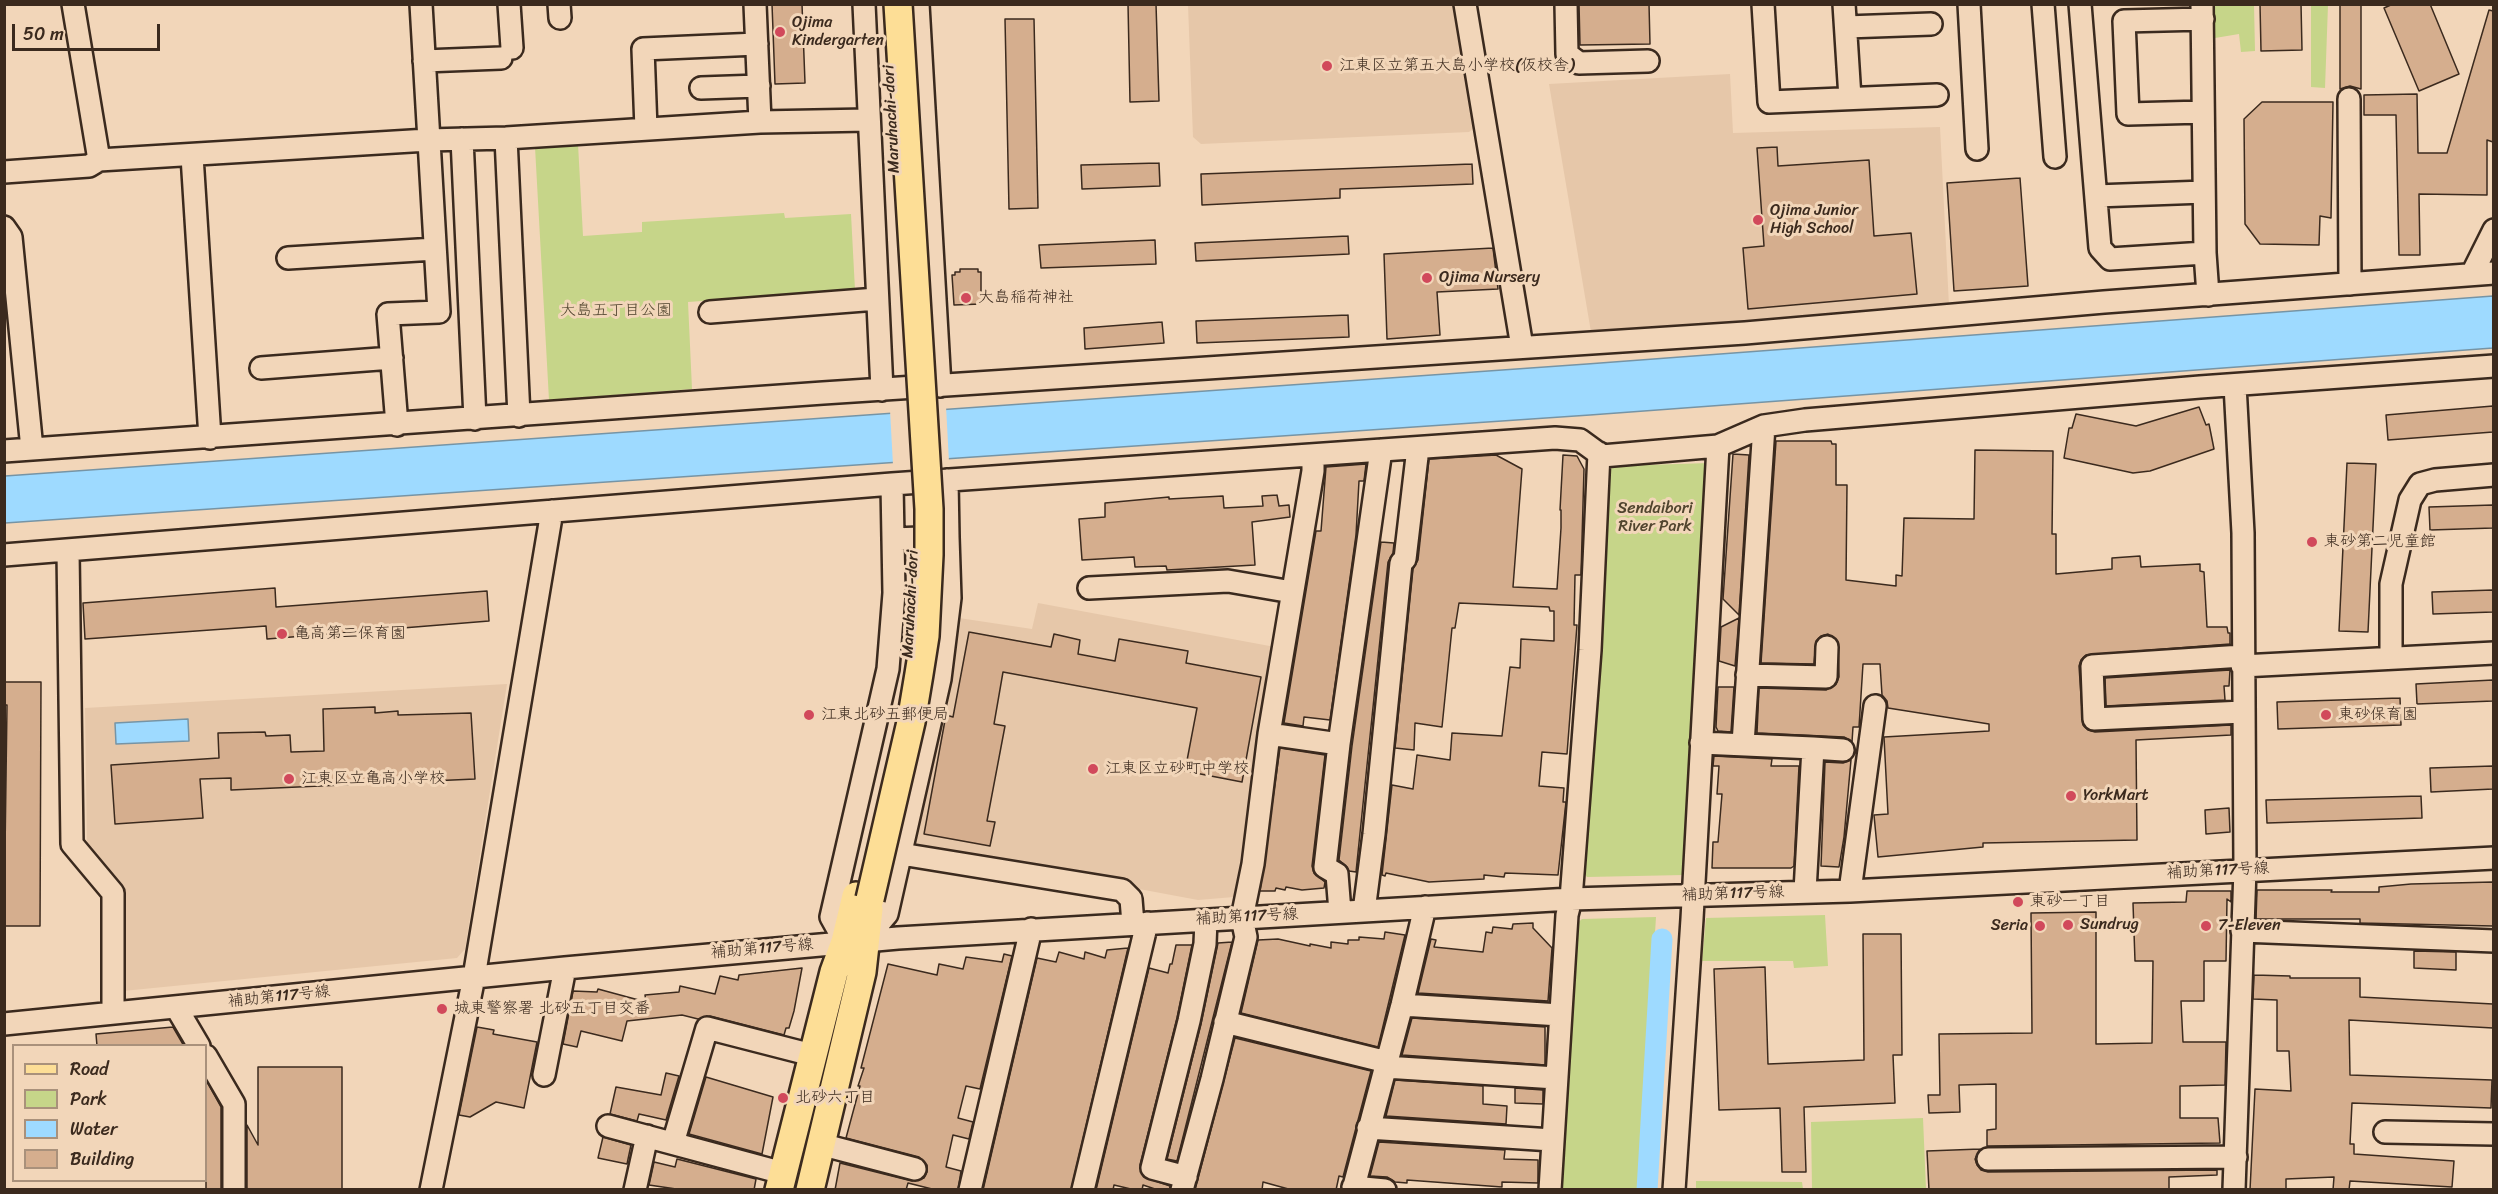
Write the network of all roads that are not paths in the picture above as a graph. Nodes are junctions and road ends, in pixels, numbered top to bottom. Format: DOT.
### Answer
graph roads {
  1 [pos="73,4"];
  2 [pos="421,4"];
  3 [pos="509,4"];
  4 [pos="755,4"];
  5 [pos="864,4"];
  6 [pos="887,4"];
  7 [pos="897,4"];
  8 [pos="918,4"];
  9 [pos="1465,4"];
  10 [pos="1566,4"];
  11 [pos="1763,4"];
  12 [pos="1844,4"];
  13 [pos="1969,4"];
  14 [pos="2043,4"];
  15 [pos="2080,4"];
  16 [pos="2203,12"];
  17 [pos="1931,24"];
  18 [pos="1846,27"];
  19 [pos="757,44"];
  20 [pos="424,61"];
  21 [pos="1648,61"];
  22 [pos="759,86"];
  23 [pos="701,88"];
  24 [pos="1937,95"];
  25 [pos="1850,98"];
  26 [pos="2349,99"];
  27 [pos="2203,112"];
  28 [pos="868,120"];
  29 [pos="760,122"];
  30 [pos="646,129"];
  31 [pos="506,138"];
  32 [pos="462,139"];
  33 [pos="428,140"];
  34 [pos="1977,149"];
  35 [pos="192,156"];
  36 [pos="2055,157"];
  37 [pos="99,160"];
  38 [pos="4,172"];
  39 [pos="2204,192"];
  40 [pos="2096,196"];
  41 [pos="4,227"];
  42 [pos="2493,230"];
  43 [pos="435,249"];
  44 [pos="2205,253"];
  45 [pos="288,258"];
  46 [pos="2493,273"];
  47 [pos="2472,274"];
  48 [pos="2350,284"];
  49 [pos="2208,295"];
  50 [pos="878,299"];
  51 [pos="710,312"];
  52 [pos="1522,347"];
  53 [pos="392,358"];
  54 [pos="2493,366"];
  55 [pos="261,368"];
  56 [pos="2235,385"];
  57 [pos="940,386"];
  58 [pos="882,390"];
  59 [pos="519,416"];
  60 [pos="475,419"];
  61 [pos="397,425"];
  62 [pos="1764,426"];
  63 [pos="210,438"];
  64 [pos="1718,446"];
  65 [pos="1418,448"];
  66 [pos="32,449"];
  67 [pos="1381,450"];
  68 [pos="4,451"];
  69 [pos="1599,453"];
  70 [pos="1313,455"];
  71 [pos="2493,476"];
  72 [pos="947,480"];
  73 [pos="892,484"];
  74 [pos="552,511"];
  75 [pos="948,537"];
  76 [pos="893,538"];
  77 [pos="68,551"];
  78 [pos="4,555"];
  79 [pos="1089,588"];
  80 [pos="1292,592"];
  81 [pos="1827,647"];
  82 [pos="2493,653"];
  83 [pos="2391,657"];
  84 [pos="2242,661"];
  85 [pos="1748,675"];
  86 [pos="1875,706"];
  87 [pos="2243,712"];
  88 [pos="1269,734"];
  89 [pos="1701,743"];
  90 [pos="1339,744"];
  91 [pos="1743,744"];
  92 [pos="1813,748"];
  93 [pos="1843,750"];
  94 [pos="901,854"];
  95 [pos="2493,858"];
  96 [pos="2245,869"];
  97 [pos="1805,891"];
  98 [pos="1850,891"];
  99 [pos="1692,896"];
  100 [pos="863,897"];
  101 [pos="1571,900"];
  102 [pos="1425,907"];
  103 [pos="1364,911"];
  104 [pos="1340,912"];
  105 [pos="1242,918"];
  106 [pos="1206,920"];
  107 [pos="1140,924"];
  108 [pos="1031,929"];
  109 [pos="2242,931"];
  110 [pos="854,941"];
  111 [pos="2493,941"];
  112 [pos="565,968"];
  113 [pos="474,977"];
  114 [pos="1402,1005"];
  115 [pos="176,1007"];
  116 [pos="113,1013"];
  117 [pos="1560,1015"];
  118 [pos="1226,1022"];
  119 [pos="4,1024"];
  120 [pos="198,1044"];
  121 [pos="812,1055"];
  122 [pos="207,1058"];
  123 [pos="1386,1064"];
  124 [pos="544,1075"];
  125 [pos="1556,1078"];
  126 [pos="608,1126"];
  127 [pos="1368,1128"];
  128 [pos="2385,1132"];
  129 [pos="2493,1134"];
  130 [pos="647,1136"];
  131 [pos="1552,1140"];
  132 [pos="673,1143"];
  133 [pos="820,1144"];
  134 [pos="2235,1157"];
  135 [pos="1988,1159"];
  136 [pos="915,1169"];
  137 [pos="781,1181"];
  138 [pos="1184,1183"];
  139 [pos="1353,1188"];
  140 [pos="234,1190"];
  141 [pos="431,1190"];
  142 [pos="635,1190"];
  143 [pos="810,1190"];
  144 [pos="970,1190"];
  145 [pos="1083,1190"];
  146 [pos="1384,1190"];
  147 [pos="1550,1190"];
  148 [pos="1674,1190"];
  149 [pos="2235,1190"];
  1 -- 37 [label="street"];
  2 -- 20 [label="street"];
  3 -- 20 [label="street"];
  4 -- 19 [label="street"];
  5 -- 28 [label="street"];
  6 -- 100 [label="main road, Maruhachi-dori"];
  7 -- 100 [label="main road, Maruhachi-dori, bridge"];
  8 -- 57 [label="street"];
  9 -- 52 [label="street"];
  10 -- 21 [label="street"];
  11 -- 25 [label="street"];
  12 -- 18 [label="street"];
  13 -- 34 [label="street"];
  14 -- 36 [label="street"];
  15 -- 40 [label="street"];
  16 -- 27 [label="street"];
  16 -- 27 [label="street"];
  17 -- 18 [label="street"];
  18 -- 25 [label="street"];
  19 -- 22 [label="street"];
  19 -- 30 [label="street"];
  20 -- 33 [label="street"];
  22 -- 23 [label="street"];
  22 -- 29 [label="street"];
  24 -- 25 [label="street"];
  26 -- 48 [label="street"];
  27 -- 39 [label="street"];
  28 -- 29 [label="street"];
  28 -- 50 [label="street"];
  29 -- 30 [label="street"];
  30 -- 31 [label="street"];
  31 -- 32 [label="street"];
  31 -- 59 [label="street"];
  32 -- 33 [label="street"];
  32 -- 60 [label="street"];
  33 -- 35 [label="street"];
  33 -- 43 [label="street"];
  35 -- 37 [label="street"];
  35 -- 63 [label="street"];
  37 -- 38 [label="street"];
  39 -- 40 [label="street"];
  39 -- 44 [label="street"];
  40 -- 44 [label="street"];
  41 -- 66 [label="street"];
  42 -- 47 [label="street"];
  43 -- 45 [label="street"];
  43 -- 53 [label="street"];
  44 -- 49 [label="street"];
  46 -- 47 [label="street"];
  47 -- 48 [label="street"];
  48 -- 49 [label="street"];
  49 -- 52 [label="street"];
  50 -- 51 [label="street"];
  50 -- 58 [label="street"];
  52 -- 57 [label="street"];
  53 -- 55 [label="street"];
  53 -- 61 [label="street"];
  54 -- 56 [label="street"];
  56 -- 62 [label="street"];
  56 -- 84 [label="street"];
  57 -- 58 [label="street"];
  58 -- 59 [label="street"];
  59 -- 60 [label="street"];
  60 -- 61 [label="street"];
  61 -- 63 [label="street"];
  62 -- 64 [label="street"];
  62 -- 85 [label="street"];
  63 -- 66 [label="street"];
  64 -- 69 [label="street"];
  64 -- 89 [label="street"];
  65 -- 67 [label="street"];
  65 -- 69 [label="street"];
  65 -- 103 [label="street"];
  66 -- 68 [label="street"];
  67 -- 70 [label="street"];
  67 -- 90 [label="street"];
  69 -- 101 [label="street"];
  70 -- 72 [label="street"];
  70 -- 80 [label="street"];
  71 -- 83 [label="street"];
  72 -- 73 [label="street"];
  72 -- 75 [label="street"];
  73 -- 74 [label="street"];
  73 -- 76 [label="street"];
  74 -- 77 [label="street"];
  74 -- 113 [label="street"];
  75 -- 76 [label="street"];
  75 -- 94 [label="street"];
  76 -- 110 [label="street"];
  77 -- 78 [label="street"];
  77 -- 116 [label="street"];
  79 -- 80 [label="street"];
  80 -- 88 [label="street"];
  81 -- 85 [label="street"];
  82 -- 83 [label="street"];
  83 -- 84 [label="street"];
  84 -- 87 [label="street"];
  84 -- 87 [label="street"];
  85 -- 91 [label="street"];
  86 -- 98 [label="street"];
  87 -- 96 [label="street"];
  88 -- 90 [label="street"];
  88 -- 105 [label="street"];
  89 -- 91 [label="street"];
  89 -- 99 [label="street"];
  90 -- 104 [label="street"];
  91 -- 92 [label="street"];
  92 -- 93 [label="street"];
  92 -- 97 [label="street"];
  94 -- 107 [label="street"];
  94 -- 110 [label="street"];
  95 -- 96 [label="street, 補助第117号線"];
  96 -- 98 [label="street, 補助第117号線"];
  96 -- 109 [label="street"];
  97 -- 98 [label="street, 補助第117号線"];
  97 -- 99 [label="street, 補助第117号線"];
  99 -- 101 [label="street, 補助第117号線"];
  99 -- 148 [label="street"];
  100 -- 110 [label="main road, Maruhachi-dori"];
  101 -- 102 [label="street, 補助第117号線"];
  101 -- 117 [label="street"];
  102 -- 103 [label="street, 補助第117号線"];
  102 -- 114 [label="street"];
  103 -- 104 [label="street, 補助第117号線"];
  104 -- 105 [label="street, 補助第117号線"];
  105 -- 106 [label="street, 補助第117号線"];
  105 -- 118 [label="street"];
  106 -- 107 [label="street, 補助第117号線"];
  106 -- 138 [label="street"];
  107 -- 108 [label="street, 補助第117号線"];
  107 -- 145 [label="street"];
  108 -- 110 [label="street, 補助第117号線"];
  108 -- 144 [label="street"];
  109 -- 111 [label="street"];
  109 -- 134 [label="street"];
  110 -- 112 [label="street, 補助第117号線"];
  110 -- 121 [label="main road, Maruhachi-dori"];
  110 -- 133 [label="main road, Maruhachi-dori"];
  112 -- 113 [label="street, 補助第117号線"];
  112 -- 124 [label="street"];
  113 -- 115 [label="street, 補助第117号線"];
  113 -- 141 [label="street"];
  114 -- 117 [label="street"];
  114 -- 123 [label="street"];
  115 -- 116 [label="street, 補助第117号線"];
  115 -- 120 [label="street"];
  116 -- 119 [label="street, 補助第117号線"];
  117 -- 125 [label="street"];
  118 -- 123 [label="street"];
  118 -- 138 [label="street"];
  121 -- 132 [label="street"];
  121 -- 137 [label="main road, Maruhachi-dori"];
  122 -- 140 [label="street"];
  123 -- 125 [label="street"];
  123 -- 127 [label="street"];
  125 -- 131 [label="street"];
  126 -- 130 [label="street"];
  127 -- 131 [label="street"];
  127 -- 139 [label="street"];
  128 -- 129 [label="street"];
  130 -- 132 [label="street"];
  130 -- 142 [label="street"];
  131 -- 147 [label="street"];
  132 -- 137 [label="street"];
  133 -- 136 [label="street"];
  133 -- 143 [label="main road, Maruhachi-dori"];
  134 -- 135 [label="street"];
  134 -- 149 [label="street"];
  139 -- 146 [label="street"];
}
